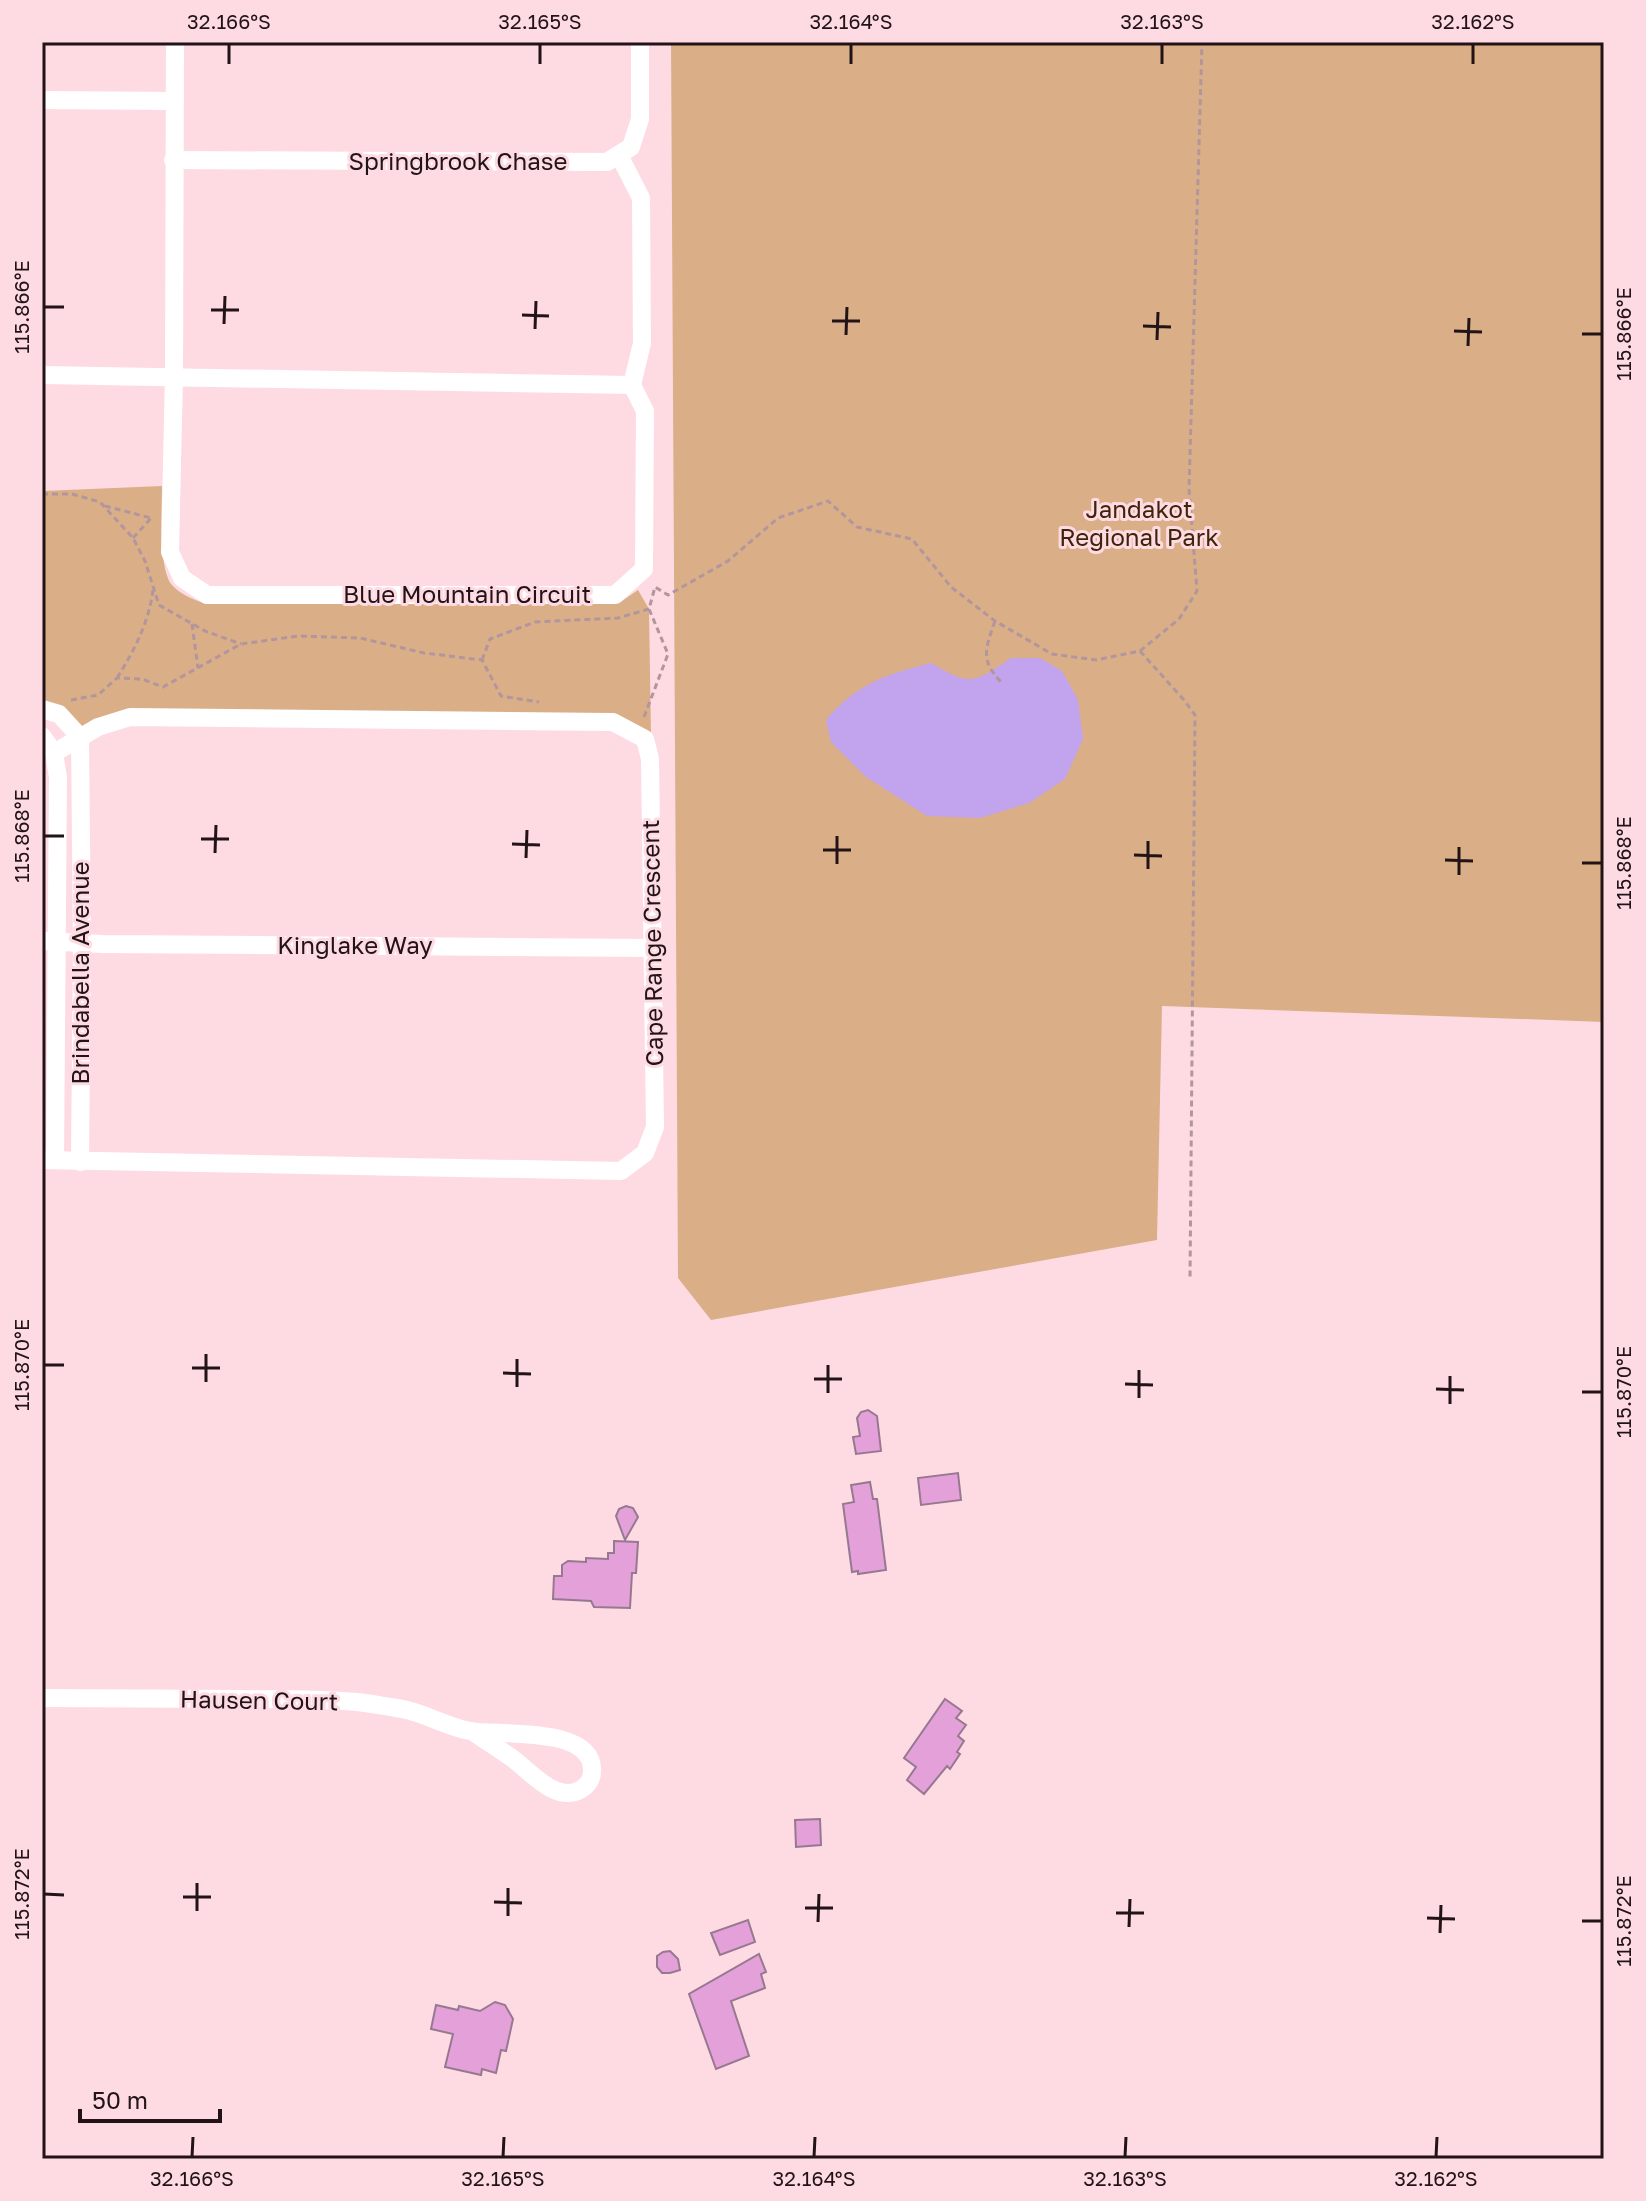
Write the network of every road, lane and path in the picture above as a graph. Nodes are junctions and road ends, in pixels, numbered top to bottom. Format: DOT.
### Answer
graph roads {
  1 [pos="175,42"];
  2 [pos="640,42"];
  3 [pos="1202,42"];
  4 [pos="42,100"];
  5 [pos="174,101"];
  6 [pos="619,155"];
  7 [pos="173,160"];
  8 [pos="42,375"];
  9 [pos="174,376"];
  10 [pos="632,385"];
  11 [pos="42,494"];
  12 [pos="105,506"];
  13 [pos="160,506"];
  14 [pos="151,518"];
  15 [pos="133,538"];
  16 [pos="153,589"];
  17 [pos="649,609"];
  18 [pos="995,621"];
  19 [pos="192,624"];
  20 [pos="241,644"];
  21 [pos="1140,651"];
  22 [pos="482,660"];
  23 [pos="198,668"];
  24 [pos="117,678"];
  25 [pos="1002,683"];
  26 [pos="545,702"];
  27 [pos="50,706"];
  28 [pos="645,717"];
  29 [pos="42,736"];
  30 [pos="80,737"];
  31 [pos="54,753"];
  32 [pos="49,941"];
  33 [pos="82,944"];
  34 [pos="653,948"];
  35 [pos="49,1160"];
  36 [pos="80,1162"];
  37 [pos="1190,1279"];
  38 [pos="42,1698"];
  39 [pos="472,1731"];
  1 -- 5 [label="street, Blue Mountain Circuit"];
  2 -- 6 [label="street"];
  3 -- 21 [label="path"];
  4 -- 5 [label="street"];
  5 -- 7 [label="street, Blue Mountain Circuit"];
  6 -- 7 [label="street, Springbrook Chase"];
  6 -- 10 [label="street"];
  7 -- 9 [label="street, Blue Mountain Circuit"];
  8 -- 9 [label="street"];
  9 -- 10 [label="street"];
  9 -- 10 [label="street, Blue Mountain Circuit"];
  11 -- 12 [label="path"];
  12 -- 14 [label="path"];
  12 -- 15 [label="path"];
  13 -- 14 [label="path"];
  14 -- 15 [label="path"];
  15 -- 16 [label="path"];
  16 -- 19 [label="path"];
  16 -- 24 [label="path"];
  17 -- 18 [label="path"];
  17 -- 22 [label="path"];
  17 -- 28 [label="path"];
  18 -- 21 [label="path"];
  18 -- 25 [label="path"];
  19 -- 20 [label="path"];
  19 -- 23 [label="path"];
  20 -- 22 [label="path"];
  20 -- 23 [label="path"];
  21 -- 37 [label="path"];
  22 -- 26 [label="path"];
  23 -- 24 [label="path"];
  24 -- 27 [label="path"];
  27 -- 30 [label="street"];
  29 -- 31 [label="street, Brindabella Avenue"];
  30 -- 31 [label="street, Cape Range Crescent"];
  30 -- 33 [label="street, Brindabella Avenue"];
  30 -- 34 [label="street, Cape Range Crescent"];
  31 -- 32 [label="street, Brindabella Avenue"];
  32 -- 33 [label="street, Kinglake Way"];
  32 -- 35 [label="street, Brindabella Avenue"];
  33 -- 34 [label="street, Kinglake Way"];
  33 -- 36 [label="street, Brindabella Avenue"];
  34 -- 36 [label="street, Cape Range Crescent"];
  35 -- 36 [label="street, Cape Range Crescent"];
  38 -- 39 [label="street, Hausen Court"];
  39 -- 39 [label="street, Hausen Court"];
}
